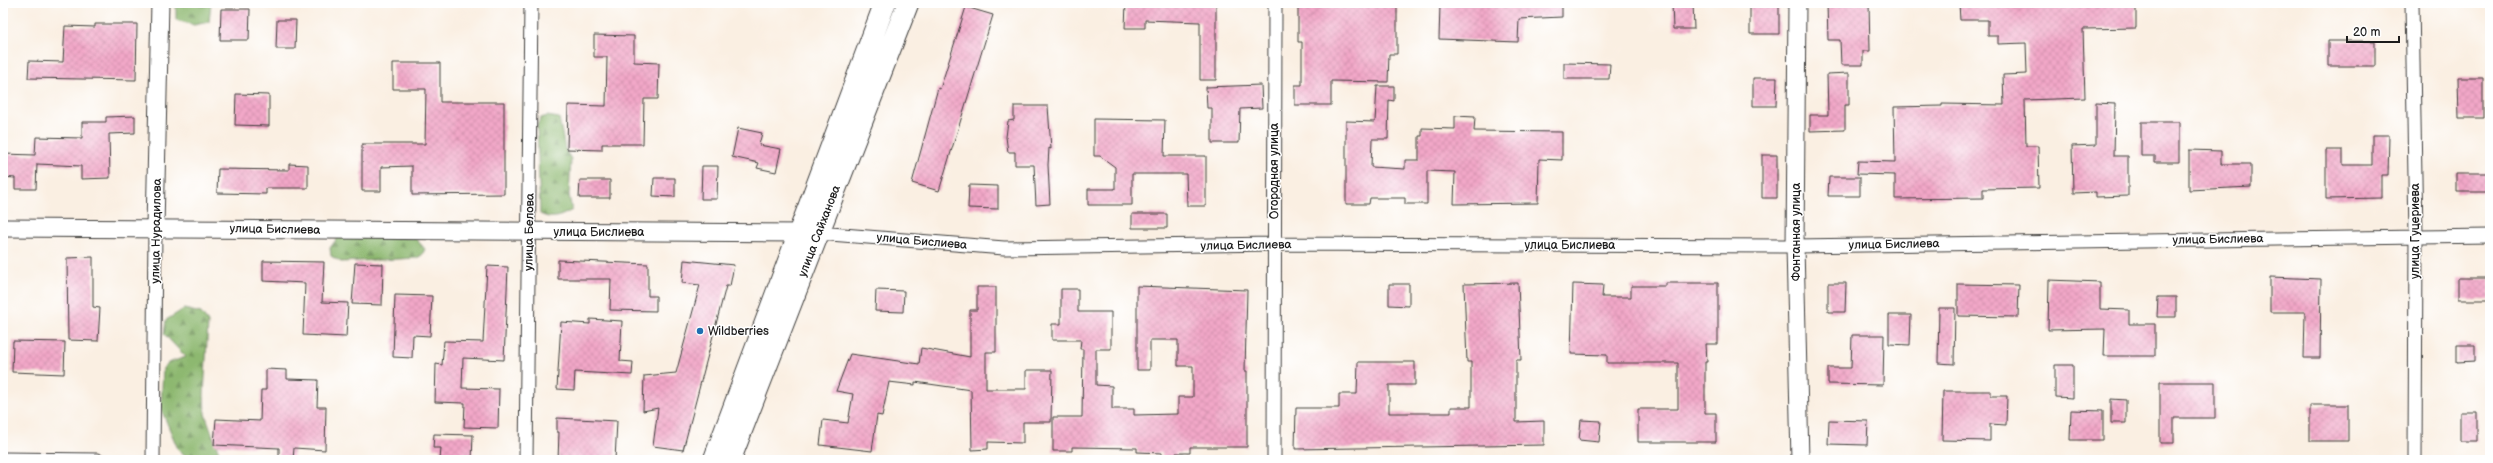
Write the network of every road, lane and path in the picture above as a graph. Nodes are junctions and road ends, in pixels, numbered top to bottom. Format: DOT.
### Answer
graph roads {
  1 [pos="160,3"];
  2 [pos="531,3"];
  3 [pos="884,3"];
  4 [pos="908,3"];
  5 [pos="1275,3"];
  6 [pos="1797,3"];
  7 [pos="2412,3"];
  8 [pos="155,227"];
  9 [pos="3,228"];
  10 [pos="529,232"];
  11 [pos="797,233"];
  12 [pos="818,233"];
  13 [pos="2416,236"];
  14 [pos="2490,236"];
  15 [pos="1274,244"];
  16 [pos="1796,246"];
  17 [pos="3,459"];
  18 [pos="97,460"];
  19 [pos="153,460"];
  20 [pos="526,460"];
  21 [pos="714,460"];
  22 [pos="730,460"];
  23 [pos="1274,460"];
  24 [pos="1800,460"];
  25 [pos="2414,460"];
  1 -- 8 [label="street, улица Нурадилова"];
  2 -- 10 [label="street, улица Белова"];
  3 -- 11 [label="main road, улица Сайханова"];
  4 -- 12 [label="main road, улица Сайханова"];
  5 -- 15 [label="street, Огородная улица"];
  6 -- 16 [label="street, Фонтанная улица"];
  7 -- 13 [label="street, улица Гуцериева"];
  8 -- 9 [label="street, улица Бислиева"];
  8 -- 10 [label="street, улица Бислиева"];
  8 -- 19 [label="street, улица Нурадилова"];
  10 -- 11 [label="street, улица Бислиева"];
  10 -- 20 [label="street, улица Белова"];
  11 -- 12 [label="street, улица Бислиева"];
  11 -- 21 [label="main road, улица Сайханова"];
  12 -- 15 [label="street, улица Бислиева"];
  12 -- 22 [label="main road, улица Сайханова"];
  13 -- 14 [label="street, улица Бислиева"];
  13 -- 16 [label="street, улица Бислиева"];
  13 -- 25 [label="street, улица Гуцериева"];
  15 -- 16 [label="street, улица Бислиева"];
  15 -- 23 [label="street, Огородная улица"];
  16 -- 24 [label="street, Фонтанная улица"];
  17 -- 18 [label="street"];
}
